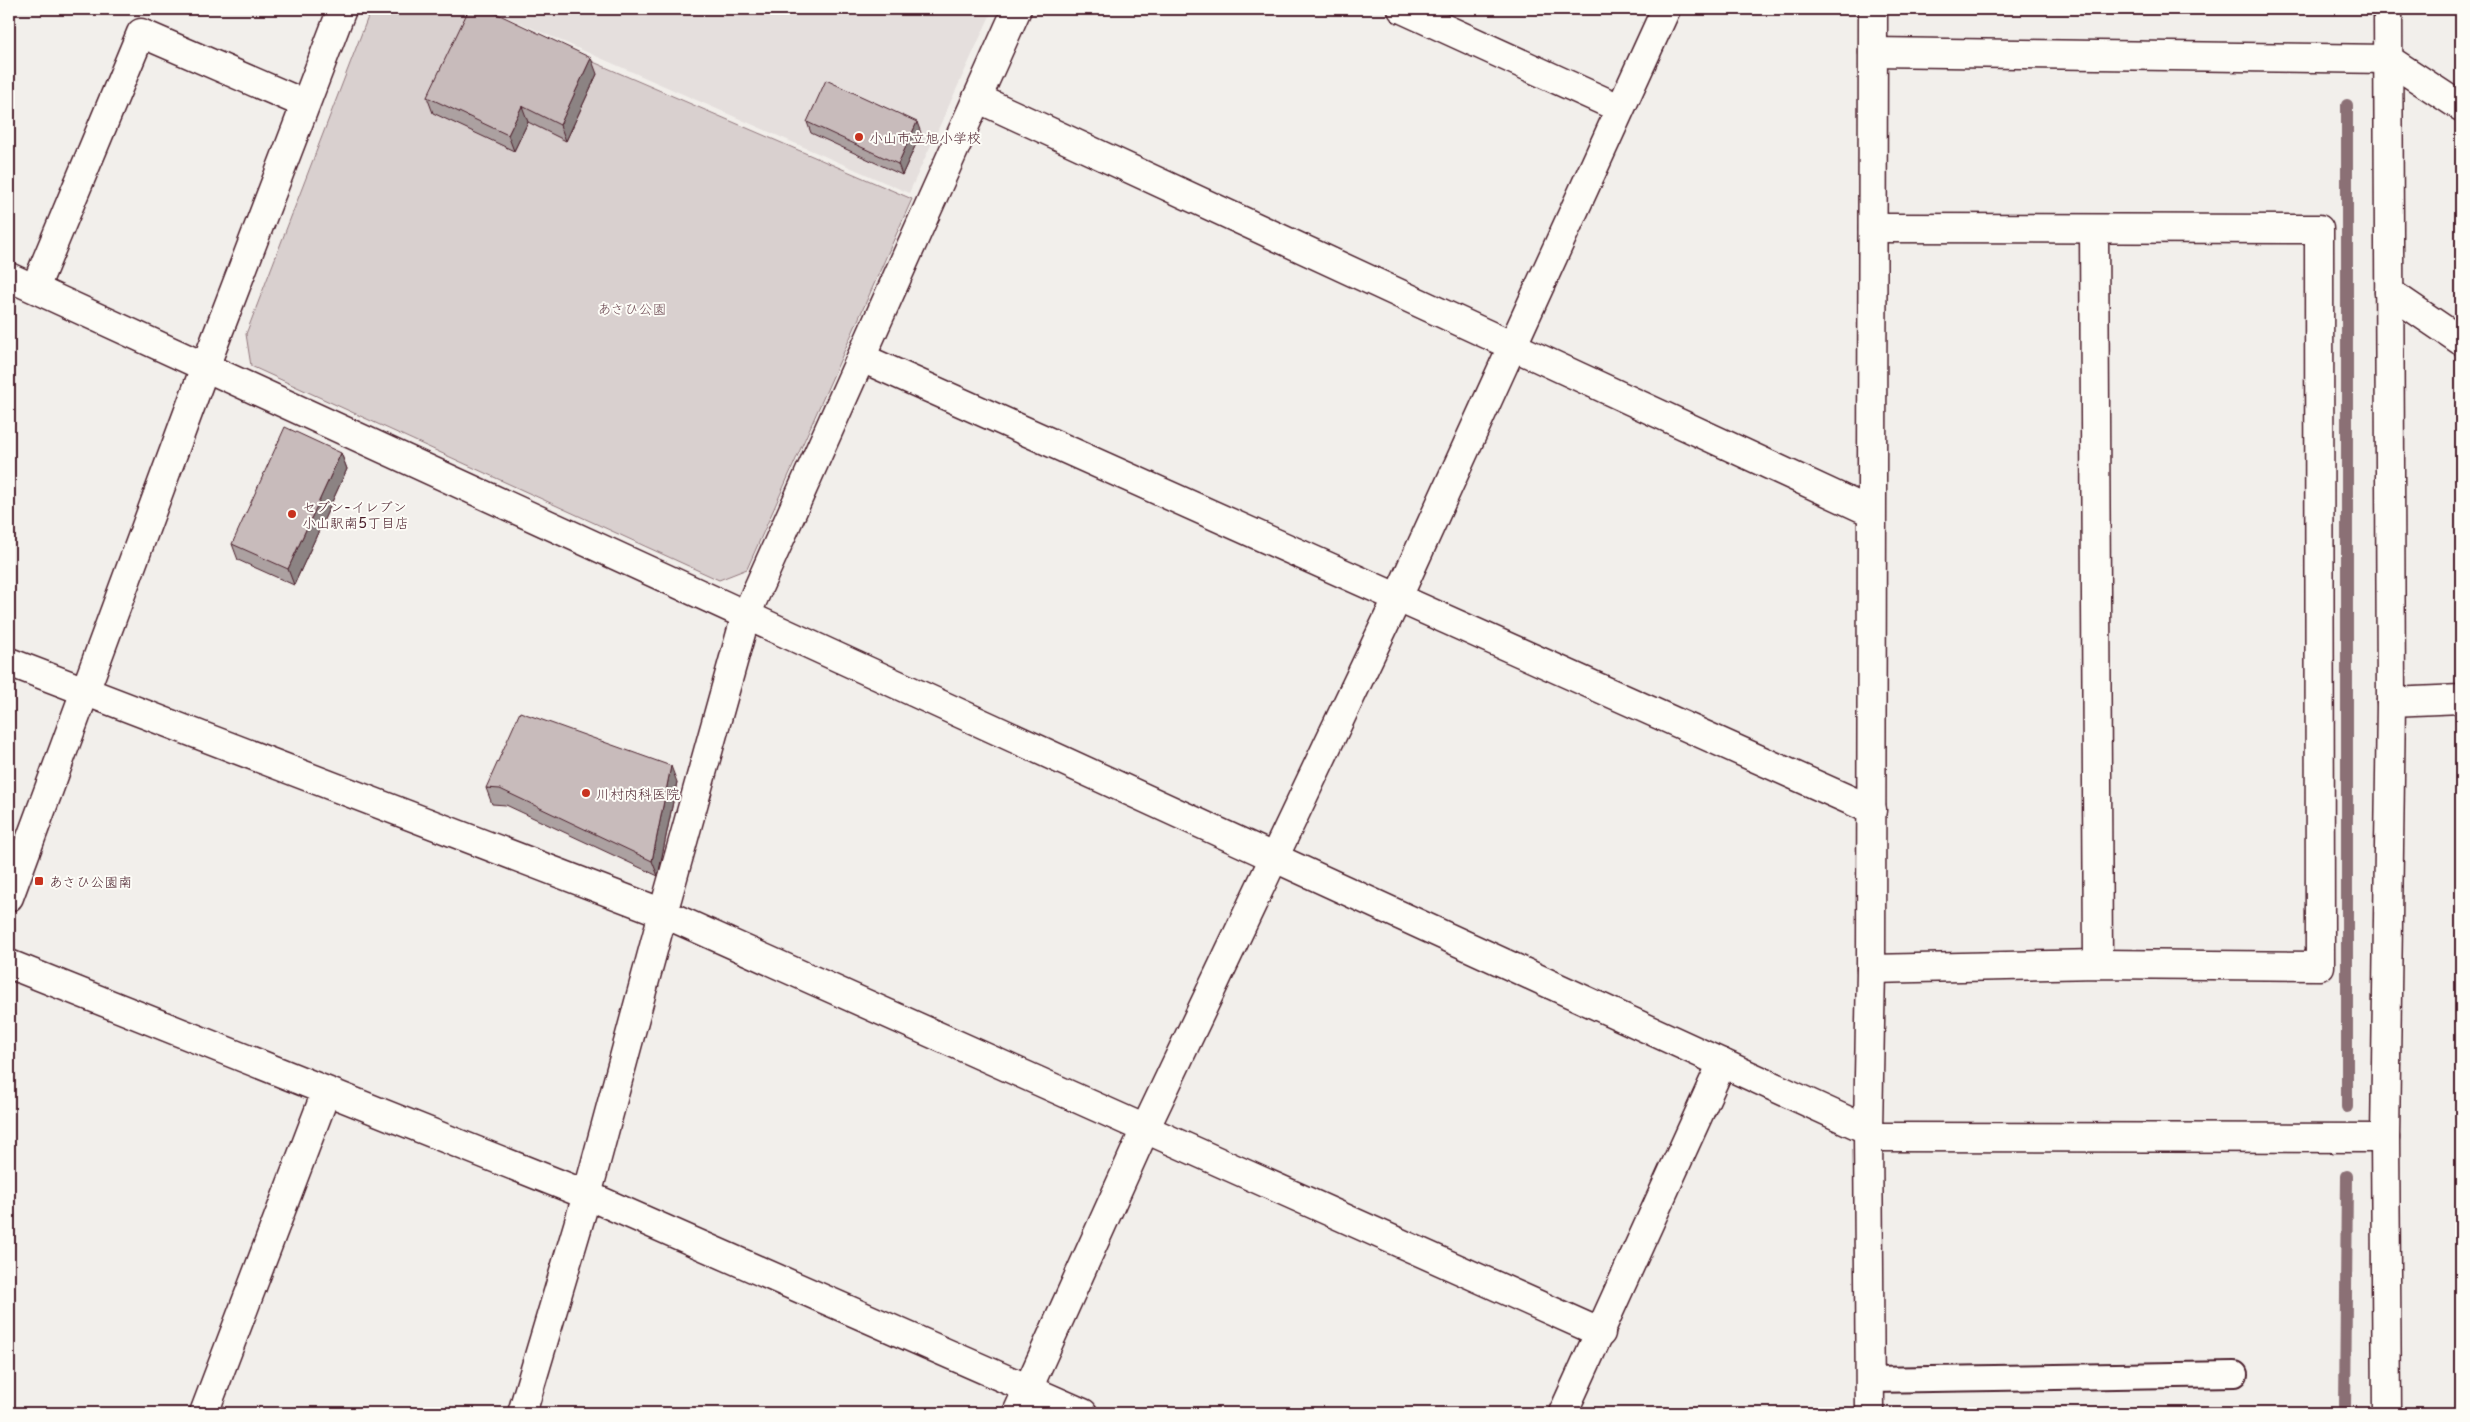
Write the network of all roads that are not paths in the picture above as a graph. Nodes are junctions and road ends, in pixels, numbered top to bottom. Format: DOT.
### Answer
graph roads {
  1 [pos="342,9"];
  2 [pos="1017,9"];
  3 [pos="1402,9"];
  4 [pos="1666,9"];
  5 [pos="1873,9"];
  6 [pos="2388,9"];
  7 [pos="1873,52"];
  8 [pos="2388,59"];
  9 [pos="977,98"];
  10 [pos="305,104"];
  11 [pos="2461,107"];
  12 [pos="1619,108"];
  13 [pos="1873,228"];
  14 [pos="2094,230"];
  15 [pos="9,277"];
  16 [pos="34,288"];
  17 [pos="2389,292"];
  18 [pos="2461,341"];
  19 [pos="1510,345"];
  20 [pos="862,358"];
  21 [pos="205,367"];
  22 [pos="1871,512"];
  23 [pos="1397,599"];
  24 [pos="746,615"];
  25 [pos="9,662"];
  26 [pos="84,692"];
  27 [pos="2461,699"];
  28 [pos="2391,702"];
  29 [pos="1872,810"];
  30 [pos="1273,857"];
  31 [pos="9,897"];
  32 [pos="663,913"];
  33 [pos="9,964"];
  34 [pos="2098,964"];
  35 [pos="1872,969"];
  36 [pos="1722,1063"];
  37 [pos="326,1092"];
  38 [pos="1146,1127"];
  39 [pos="1868,1134"];
  40 [pos="2385,1138"];
  41 [pos="587,1196"];
  42 [pos="1601,1333"];
  43 [pos="2234,1374"];
  44 [pos="1870,1380"];
  45 [pos="1023,1401"];
  46 [pos="204,1413"];
  47 [pos="522,1413"];
  48 [pos="1083,1413"];
  49 [pos="1563,1413"];
  50 [pos="1870,1413"];
  51 [pos="2387,1413"];
  1 -- 10 [label="street"];
  2 -- 9 [label="street"];
  3 -- 12 [label="street"];
  4 -- 12 [label="street"];
  5 -- 7 [label="street"];
  6 -- 8 [label="street"];
  7 -- 8 [label="street"];
  7 -- 13 [label="street"];
  8 -- 11 [label="street"];
  8 -- 17 [label="street"];
  9 -- 19 [label="street"];
  9 -- 20 [label="street"];
  10 -- 16 [label="street"];
  10 -- 21 [label="street"];
  12 -- 19 [label="street"];
  13 -- 14 [label="street"];
  13 -- 22 [label="street"];
  14 -- 34 [label="street"];
  14 -- 34 [label="street"];
  15 -- 16 [label="street"];
  16 -- 21 [label="street"];
  17 -- 18 [label="street"];
  17 -- 28 [label="street"];
  19 -- 22 [label="street"];
  19 -- 23 [label="street"];
  20 -- 23 [label="street"];
  20 -- 24 [label="street"];
  21 -- 24 [label="street"];
  21 -- 26 [label="street"];
  22 -- 29 [label="street"];
  23 -- 29 [label="street"];
  23 -- 30 [label="street"];
  24 -- 30 [label="street"];
  24 -- 32 [label="street"];
  25 -- 26 [label="street"];
  26 -- 31 [label="street"];
  26 -- 32 [label="street"];
  27 -- 28 [label="street"];
  28 -- 40 [label="street"];
  29 -- 35 [label="street"];
  30 -- 36 [label="street"];
  30 -- 38 [label="street"];
  32 -- 38 [label="street"];
  32 -- 41 [label="street"];
  33 -- 37 [label="street"];
  34 -- 35 [label="street"];
  35 -- 39 [label="street"];
  36 -- 39 [label="street"];
  36 -- 42 [label="street"];
  37 -- 41 [label="street"];
  37 -- 46 [label="street"];
  38 -- 42 [label="street"];
  38 -- 45 [label="street"];
  39 -- 40 [label="street"];
  39 -- 44 [label="street"];
  40 -- 51 [label="street"];
  41 -- 45 [label="street"];
  41 -- 47 [label="street"];
  42 -- 49 [label="street"];
  43 -- 44 [label="lane"];
  44 -- 50 [label="street"];
  45 -- 48 [label="street"];
}
